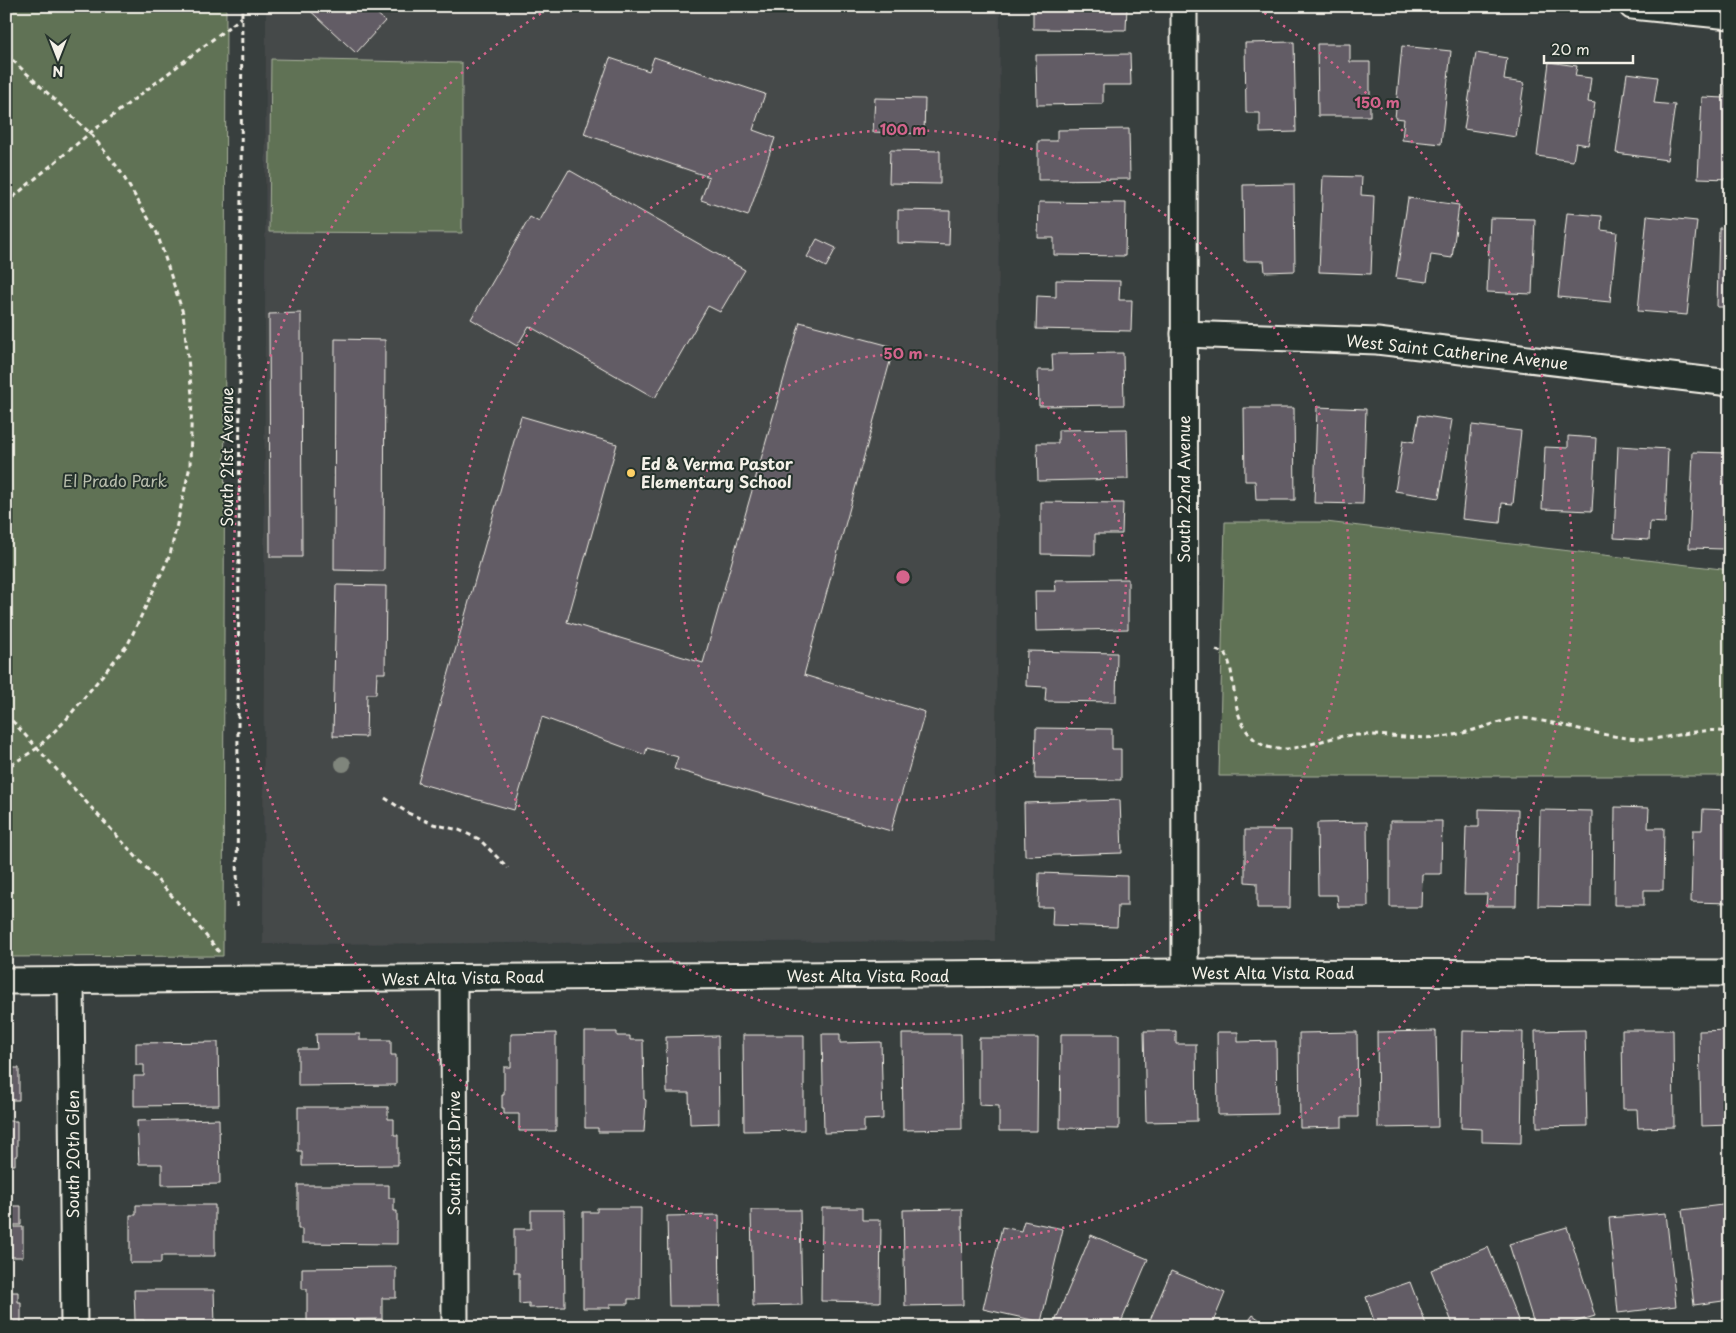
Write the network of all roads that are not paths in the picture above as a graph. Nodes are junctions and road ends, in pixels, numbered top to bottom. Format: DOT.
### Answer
graph roads {
  1 [pos="1184,6"];
  2 [pos="1647,7"];
  3 [pos="1730,16"];
  4 [pos="1184,334"];
  5 [pos="1730,383"];
  6 [pos="1185,972"];
  7 [pos="1730,973"];
  8 [pos="454,978"];
  9 [pos="6,980"];
  10 [pos="71,980"];
  11 [pos="74,1327"];
  12 [pos="455,1327"];
  1 -- 4 [label="street, South 22nd Avenue"];
  2 -- 3 [label="street"];
  4 -- 5 [label="street, West Saint Catherine Avenue"];
  4 -- 6 [label="street, South 22nd Avenue"];
  6 -- 7 [label="street, West Alta Vista Road"];
  6 -- 8 [label="street, West Alta Vista Road"];
  8 -- 10 [label="street, West Alta Vista Road"];
  8 -- 12 [label="street, South 21st Drive"];
  9 -- 10 [label="street, West Alta Vista Road"];
  10 -- 11 [label="street, South 20th Glen"];
}
